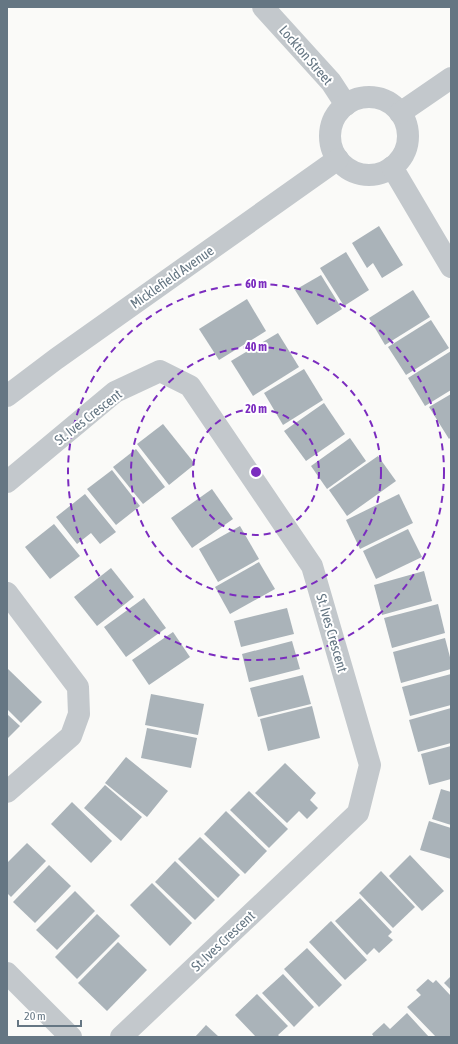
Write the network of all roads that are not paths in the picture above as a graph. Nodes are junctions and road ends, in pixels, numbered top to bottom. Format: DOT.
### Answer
graph roads {
  1 [pos="263,7"];
  2 [pos="451,78"];
  3 [pos="346,105"];
  4 [pos="400,114"];
  5 [pos="338,159"];
  6 [pos="392,167"];
  7 [pos="451,267"];
  8 [pos="7,396"];
  9 [pos="7,482"];
  10 [pos="7,593"];
  11 [pos="7,792"];
  12 [pos="7,973"];
  13 [pos="71,1037"];
  14 [pos="121,1037"];
  1 -- 3 [label="street, Lockton Street"];
  2 -- 4 [label="street"];
  3 -- 4 [label="street"];
  3 -- 5 [label="street"];
  4 -- 6 [label="street"];
  5 -- 6 [label="street"];
  5 -- 8 [label="street, Micklefield Avenue"];
  6 -- 7 [label="street"];
  9 -- 14 [label="street, St. Ives Crescent"];
  10 -- 11 [label="street"];
  12 -- 13 [label="street"];
}
